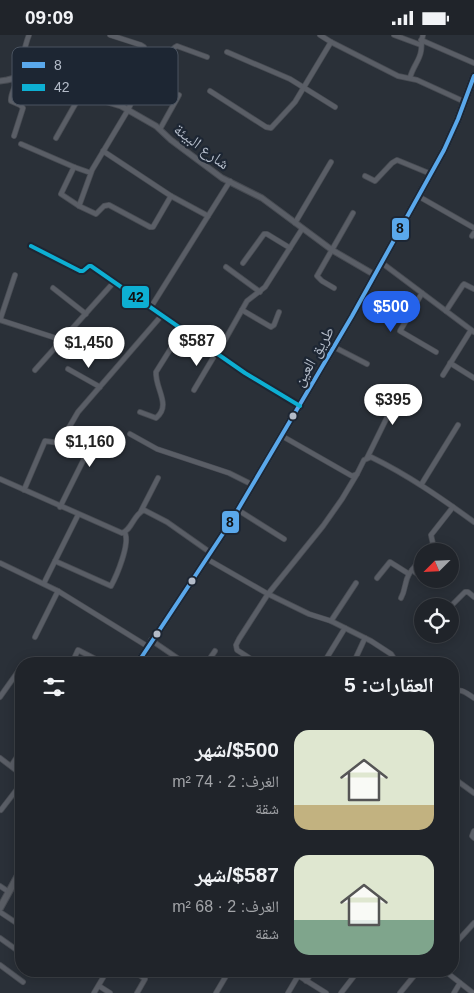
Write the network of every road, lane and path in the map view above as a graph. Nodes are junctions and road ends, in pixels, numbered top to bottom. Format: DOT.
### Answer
graph roads {
  1 [pos="29,35"];
  2 [pos="114,35"];
  3 [pos="320,35"];
  4 [pos="394,35"];
  5 [pos="422,40"];
  6 [pos="331,42"];
  7 [pos="25,47"];
  8 [pos="144,47"];
  9 [pos="174,47"];
  10 [pos="227,52"];
  11 [pos="207,57"];
  12 [pos="474,63"];
  13 [pos="474,76"];
  14 [pos="410,78"];
  15 [pos="304,87"];
  16 [pos="210,91"];
  17 [pos="472,91"];
  18 [pos="465,102"];
  19 [pos="19,105"];
  20 [pos="75,105"];
  21 [pos="118,105"];
  22 [pos="130,105"];
  23 [pos="173,105"];
  24 [pos="335,107"];
  25 [pos="128,110"];
  26 [pos="160,129"];
  27 [pos="14,136"];
  28 [pos="56,138"];
  29 [pos="21,144"];
  30 [pos="103,151"];
  31 [pos="331,163"];
  32 [pos="74,167"];
  33 [pos="91,173"];
  34 [pos="431,174"];
  35 [pos="364,176"];
  36 [pos="230,181"];
  37 [pos="171,195"];
  38 [pos="418,196"];
  39 [pos="79,206"];
  40 [pos="353,213"];
  41 [pos="208,216"];
  42 [pos="294,223"];
  43 [pos="474,228"];
  44 [pos="302,229"];
  45 [pos="31,246"];
  46 [pos="290,248"];
  47 [pos="332,250"];
  48 [pos="243,263"];
  49 [pos="382,263"];
  50 [pos="226,267"];
  51 [pos="15,275"];
  52 [pos="375,275"];
  53 [pos="114,282"];
  54 [pos="53,288"];
  55 [pos="334,288"];
  56 [pos="474,289"];
  57 [pos="260,291"];
  58 [pos="422,293"];
  59 [pos="151,307"];
  60 [pos="242,310"];
  61 [pos="446,311"];
  62 [pos="279,312"];
  63 [pos="86,313"];
  64 [pos="162,315"];
  65 [pos="0,320"];
  66 [pos="182,329"];
  67 [pos="472,331"];
  68 [pos="62,340"];
  69 [pos="334,347"];
  70 [pos="436,352"];
  71 [pos="217,353"];
  72 [pos="450,363"];
  73 [pos="367,364"];
  74 [pos="68,369"];
  75 [pos="35,370"];
  76 [pos="444,375"];
  77 [pos="474,377"];
  78 [pos="100,387"];
  79 [pos="402,387"];
  80 [pos="194,390"];
  81 [pos="300,406"];
  82 [pos="140,412"];
  83 [pos="458,425"];
  84 [pos="111,430"];
  85 [pos="130,434"];
  86 [pos="282,436"];
  87 [pos="367,458"];
  88 [pos="357,474"];
  89 [pos="158,478"];
  90 [pos="0,479"];
  91 [pos="253,485"];
  92 [pos="421,485"];
  93 [pos="24,490"];
  94 [pos="60,507"];
  95 [pos="453,507"];
  96 [pos="238,510"];
  97 [pos="141,511"];
  98 [pos="78,515"];
  99 [pos="474,522"];
  100 [pos="125,533"];
  101 [pos="284,539"];
  102 [pos="433,543"];
  103 [pos="209,556"];
  104 [pos="55,561"];
  105 [pos="0,563"];
  106 [pos="414,567"];
  107 [pos="410,572"];
  108 [pos="414,574"];
  109 [pos="377,578"];
  110 [pos="44,583"];
  111 [pos="356,583"];
  112 [pos="58,591"];
  113 [pos="268,594"];
  114 [pos="474,597"];
  115 [pos="401,598"];
  116 [pos="459,598"];
  117 [pos="331,621"];
  118 [pos="345,628"];
  119 [pos="34,637"];
  120 [pos="365,638"];
  121 [pos="151,640"];
  122 [pos="147,647"];
  123 [pos="215,651"];
  124 [pos="75,657"];
  125 [pos="92,657"];
  126 [pos="141,657"];
  127 [pos="176,657"];
  128 [pos="211,657"];
  129 [pos="248,657"];
  130 [pos="327,657"];
  131 [pos="356,657"];
  132 [pos="392,657"];
  133 [pos="15,677"];
  134 [pos="459,690"];
  135 [pos="0,697"];
  136 [pos="474,698"];
  137 [pos="0,758"];
  138 [pos="15,760"];
  139 [pos="11,766"];
  140 [pos="15,769"];
  141 [pos="459,782"];
  142 [pos="15,792"];
  143 [pos="474,793"];
  144 [pos="1,809"];
  145 [pos="474,831"];
  146 [pos="474,839"];
  147 [pos="15,880"];
  148 [pos="0,886"];
  149 [pos="9,892"];
  150 [pos="0,910"];
  151 [pos="15,921"];
  152 [pos="474,923"];
  153 [pos="0,938"];
  154 [pos="459,939"];
  155 [pos="15,949"];
  156 [pos="0,965"];
  157 [pos="15,977"];
  158 [pos="15,977"];
  159 [pos="103,977"];
  160 [pos="142,977"];
  161 [pos="225,977"];
  162 [pos="297,977"];
  163 [pos="300,977"];
  164 [pos="309,977"];
  165 [pos="354,977"];
  166 [pos="413,977"];
  167 [pos="452,977"];
  168 [pos="306,981"];
  169 [pos="23,983"];
  170 [pos="460,983"];
  171 [pos="98,986"];
  172 [pos="94,993"];
  173 [pos="110,993"];
  174 [pos="137,993"];
  175 [pos="216,993"];
  176 [pos="288,993"];
  177 [pos="326,993"];
  178 [pos="342,993"];
  179 [pos="400,993"];
  180 [pos="454,993"];
  181 [pos="473,993"];
  1 -- 7 [label="street"];
  2 -- 8 [label="street"];
  3 -- 6 [label="street"];
  4 -- 5 [label="street"];
  5 -- 12 [label="street"];
  5 -- 14 [label="street"];
  6 -- 14 [label="street"];
  6 -- 15 [label="street"];
  9 -- 11 [label="street"];
  10 -- 15 [label="street"];
  13 -- 17 [label="main road, طريق العين"];
  14 -- 18 [label="street"];
  15 -- 16 [label="street"];
  15 -- 24 [label="street"];
  17 -- 18 [label="main road, طريق العين"];
  18 -- 34 [label="main road, طريق العين"];
  19 -- 27 [label="street"];
  20 -- 28 [label="street"];
  21 -- 25 [label="street, شارع البيئة"];
  22 -- 25 [label="street"];
  23 -- 26 [label="street"];
  25 -- 26 [label="street, شارع البيئة"];
  25 -- 30 [label="street"];
  26 -- 36 [label="street, شارع البيئة"];
  29 -- 32 [label="street"];
  30 -- 33 [label="street"];
  30 -- 37 [label="street"];
  31 -- 42 [label="street"];
  32 -- 33 [label="street"];
  32 -- 39 [label="street"];
  33 -- 39 [label="street"];
  34 -- 35 [label="street"];
  34 -- 38 [label="main road, طريق العين"];
  36 -- 41 [label="street"];
  36 -- 42 [label="street, شارع البيئة"];
  37 -- 39 [label="street"];
  37 -- 41 [label="street"];
  38 -- 43 [label="street"];
  38 -- 49 [label="main road, طريق العين"];
  40 -- 47 [label="street"];
  41 -- 59 [label="street"];
  42 -- 44 [label="street, شارع البيئة"];
  44 -- 46 [label="street"];
  44 -- 47 [label="street, شارع البيئة"];
  45 -- 53 [label="street"];
  46 -- 48 [label="street"];
  46 -- 57 [label="street"];
  47 -- 52 [label="street, شارع البيئة"];
  47 -- 55 [label="street"];
  49 -- 52 [label="main road, طريق العين"];
  49 -- 58 [label="street"];
  50 -- 57 [label="street"];
  51 -- 65 [label="street"];
  52 -- 69 [label="main road, طريق العين"];
  53 -- 59 [label="street"];
  53 -- 63 [label="street"];
  54 -- 63 [label="street"];
  56 -- 61 [label="street"];
  57 -- 60 [label="street"];
  58 -- 61 [label="street"];
  58 -- 70 [label="street"];
  59 -- 64 [label="street"];
  60 -- 62 [label="street"];
  60 -- 71 [label="street"];
  61 -- 67 [label="street"];
  63 -- 68 [label="street"];
  64 -- 66 [label="street"];
  64 -- 78 [label="street"];
  65 -- 68 [label="street"];
  66 -- 71 [label="street"];
  66 -- 82 [label="street"];
  67 -- 72 [label="street"];
  68 -- 75 [label="street"];
  69 -- 73 [label="street"];
  69 -- 81 [label="main road, طريق العين"];
  71 -- 80 [label="street"];
  71 -- 81 [label="street"];
  72 -- 76 [label="street"];
  72 -- 77 [label="street"];
  74 -- 78 [label="street"];
  78 -- 93 [label="street"];
  79 -- 87 [label="street"];
  81 -- 86 [label="main road, طريق العين"];
  83 -- 92 [label="street"];
  84 -- 94 [label="street"];
  85 -- 91 [label="street"];
  86 -- 88 [label="street"];
  86 -- 91 [label="main road, طريق العين"];
  87 -- 88 [label="street"];
  87 -- 92 [label="street"];
  88 -- 113 [label="street"];
  89 -- 97 [label="street"];
  90 -- 93 [label="street"];
  91 -- 96 [label="main road, طريق العين"];
  92 -- 95 [label="street"];
  93 -- 94 [label="street"];
  94 -- 98 [label="street"];
  95 -- 99 [label="street"];
  95 -- 102 [label="street"];
  96 -- 101 [label="street"];
  96 -- 103 [label="main road, طريق العين"];
  97 -- 100 [label="street"];
  97 -- 103 [label="street"];
  98 -- 100 [label="street"];
  98 -- 104 [label="street"];
  100 -- 104 [label="street"];
  103 -- 113 [label="street"];
  103 -- 121 [label="main road, طريق العين"];
  104 -- 110 [label="street"];
  105 -- 110 [label="street"];
  106 -- 107 [label="street"];
  107 -- 108 [label="street"];
  107 -- 109 [label="street"];
  107 -- 115 [label="street"];
  110 -- 112 [label="street"];
  111 -- 117 [label="street"];
  112 -- 119 [label="street"];
  112 -- 122 [label="street"];
  113 -- 117 [label="street"];
  113 -- 129 [label="street"];
  114 -- 116 [label="street"];
  117 -- 118 [label="street"];
  118 -- 120 [label="street"];
  118 -- 130 [label="street"];
  120 -- 131 [label="street"];
  120 -- 132 [label="street"];
  121 -- 122 [label="main road, طريق العين"];
  121 -- 127 [label="street"];
  122 -- 126 [label="main road, طريق العين"];
  123 -- 128 [label="street"];
  124 -- 125 [label="street"];
  133 -- 135 [label="street"];
  134 -- 136 [label="street"];
  137 -- 139 [label="street"];
  138 -- 139 [label="street"];
  139 -- 140 [label="street"];
  141 -- 143 [label="street"];
  142 -- 144 [label="street"];
  145 -- 146 [label="street"];
  147 -- 149 [label="main road"];
  148 -- 149 [label="street"];
  149 -- 150 [label="main road"];
  150 -- 151 [label="street"];
  152 -- 154 [label="street"];
  153 -- 155 [label="street"];
  156 -- 157 [label="street"];
  158 -- 169 [label="street"];
  159 -- 171 [label="street"];
  160 -- 174 [label="street"];
  161 -- 175 [label="street"];
  162 -- 176 [label="street"];
  163 -- 168 [label="street"];
  164 -- 168 [label="street"];
  165 -- 178 [label="street"];
  166 -- 179 [label="street"];
  167 -- 170 [label="street"];
  168 -- 177 [label="street"];
  170 -- 180 [label="street"];
  170 -- 181 [label="street"];
  171 -- 172 [label="street"];
  171 -- 173 [label="street"];
}
